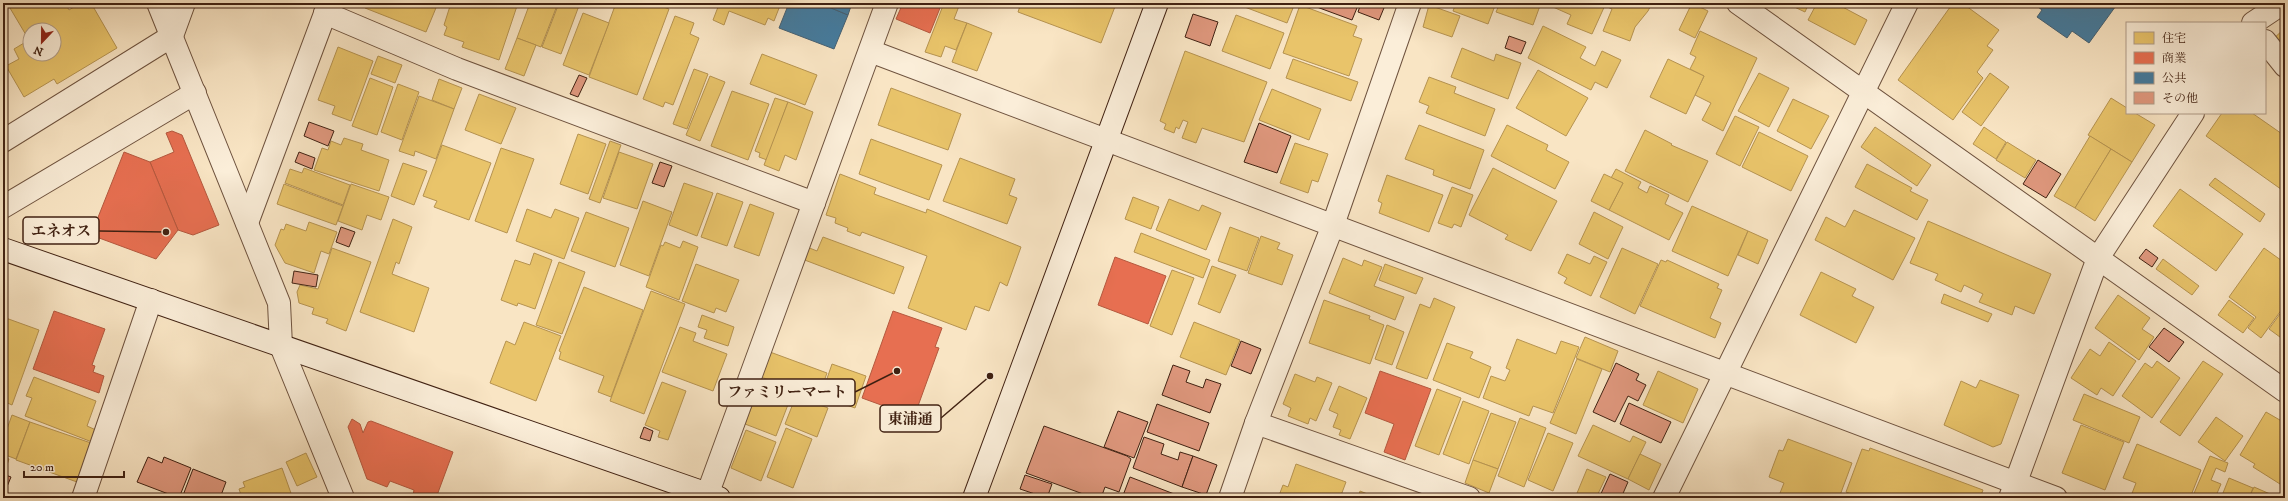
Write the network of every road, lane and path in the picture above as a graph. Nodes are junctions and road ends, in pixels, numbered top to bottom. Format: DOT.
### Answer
graph roads {
  1 [pos="158,3"];
  2 [pos="184,3"];
  3 [pos="888,3"];
  4 [pos="1157,3"];
  5 [pos="1410,3"];
  6 [pos="1738,3"];
  7 [pos="1907,3"];
  8 [pos="2283,3"];
  9 [pos="327,8"];
  10 [pos="2254,22"];
  11 [pos="172,36"];
  12 [pos="2266,42"];
  13 [pos="870,51"];
  14 [pos="2285,66"];
  15 [pos="1862,91"];
  16 [pos="195,93"];
  17 [pos="2192,114"];
  18 [pos="4,137"];
  19 [pos="1106,140"];
  20 [pos="814,204"];
  21 [pos="3,207"];
  22 [pos="247,223"];
  23 [pos="1333,226"];
  24 [pos="3,249"];
  25 [pos="2098,258"];
  26 [pos="151,300"];
  27 [pos="281,346"];
  28 [pos="1725,374"];
  29 [pos="2285,391"];
  30 [pos="1256,423"];
  31 [pos="2013,490"];
  32 [pos="711,496"];
  33 [pos="84,498"];
  34 [pos="343,498"];
  35 [pos="974,498"];
  36 [pos="1230,498"];
  37 [pos="1469,498"];
  38 [pos="1664,498"];
  39 [pos="2056,498"];
  1 -- 11 [label="street"];
  2 -- 11 [label="street"];
  3 -- 13 [label="street"];
  4 -- 19 [label="street"];
  5 -- 23 [label="street"];
  6 -- 15 [label="street"];
  7 -- 15 [label="street"];
  8 -- 10 [label="street"];
  9 -- 20 [label="street"];
  9 -- 22 [label="street"];
  11 -- 16 [label="street"];
  11 -- 18 [label="street"];
  12 -- 14 [label="street"];
  13 -- 19 [label="street"];
  13 -- 20 [label="street"];
  15 -- 25 [label="street"];
  15 -- 28 [label="street"];
  16 -- 21 [label="street"];
  16 -- 22 [label="street"];
  17 -- 25 [label="street"];
  19 -- 23 [label="street"];
  19 -- 35 [label="street"];
  20 -- 32 [label="street"];
  22 -- 27 [label="street"];
  23 -- 28 [label="street"];
  23 -- 30 [label="street"];
  24 -- 26 [label="street"];
  25 -- 29 [label="street"];
  25 -- 31 [label="street"];
  26 -- 27 [label="street"];
  26 -- 33 [label="street"];
  27 -- 32 [label="street"];
  27 -- 34 [label="street"];
  28 -- 31 [label="street"];
  28 -- 38 [label="street"];
  30 -- 36 [label="street"];
  30 -- 37 [label="street"];
  31 -- 39 [label="street"];
}
